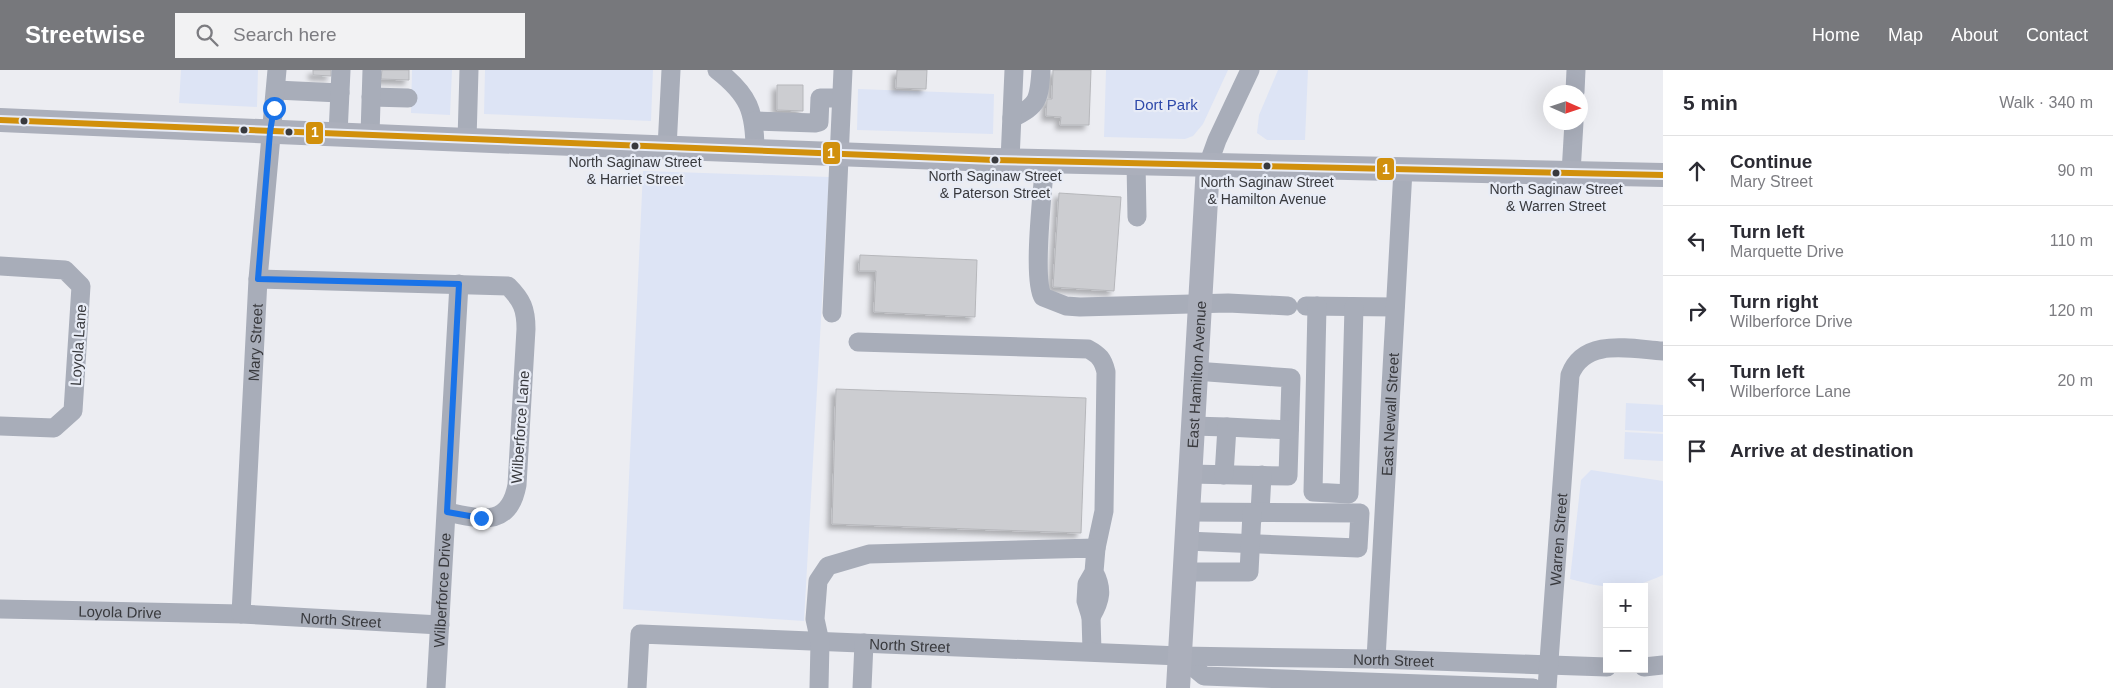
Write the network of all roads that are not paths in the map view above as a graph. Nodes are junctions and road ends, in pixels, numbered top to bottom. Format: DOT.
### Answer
graph roads {
  1 [pos="277,70"];
  2 [pos="341,70"];
  3 [pos="372,70"];
  4 [pos="470,70"];
  5 [pos="670,70"];
  6 [pos="717,70"];
  7 [pos="843,70"];
  8 [pos="1014,70"];
  9 [pos="1040,70"];
  10 [pos="1250,70"];
  11 [pos="1576,70"];
  12 [pos="1576,85"];
  13 [pos="276,90"];
  14 [pos="340,93"];
  15 [pos="371,97"];
  16 [pos="408,98"];
  17 [pos="841,98"];
  18 [pos="1012,118"];
  19 [pos="0,120"];
  20 [pos="754,121"];
  21 [pos="774,122"];
  22 [pos="815,123"];
  23 [pos="1574,130"];
  24 [pos="270,132"];
  25 [pos="338,134"];
  26 [pos="370,135"];
  27 [pos="466,140"];
  28 [pos="667,148"];
  29 [pos="764,152"];
  30 [pos="813,153"];
  31 [pos="839,154"];
  32 [pos="1010,160"];
  33 [pos="1045,161"];
  34 [pos="1136,162"];
  35 [pos="1208,165"];
  36 [pos="1403,170"];
  37 [pos="1571,173"];
  38 [pos="1663,175"];
  39 [pos="1137,217"];
  40 [pos="0,266"];
  41 [pos="258,279"];
  42 [pos="459,284"];
  43 [pos="1199,305"];
  44 [pos="1304,306"];
  45 [pos="1354,307"];
  46 [pos="1395,307"];
  47 [pos="832,313"];
  48 [pos="858,342"];
  49 [pos="1663,351"];
  50 [pos="1195,371"];
  51 [pos="0,426"];
  52 [pos="1192,426"];
  53 [pos="1226,427"];
  54 [pos="1289,430"];
  55 [pos="1189,474"];
  56 [pos="1224,474"];
  57 [pos="1262,476"];
  58 [pos="447,512"];
  59 [pos="1187,512"];
  60 [pos="1256,513"];
  61 [pos="1186,541"];
  62 [pos="1249,544"];
  63 [pos="1096,548"];
  64 [pos="1184,572"];
  65 [pos="0,609"];
  66 [pos="241,614"];
  67 [pos="440,625"];
  68 [pos="820,642"];
  69 [pos="864,643"];
  70 [pos="1092,651"];
  71 [pos="1180,656"];
  72 [pos="1376,659"];
  73 [pos="1663,665"];
  74 [pos="1550,666"];
  75 [pos="1603,667"];
  76 [pos="1648,667"];
  77 [pos="436,688"];
  78 [pos="637,688"];
  79 [pos="819,688"];
  80 [pos="862,688"];
  81 [pos="1178,688"];
  82 [pos="1533,688"];
  83 [pos="1547,688"];
  1 -- 13 [label="street, Mary Street"];
  2 -- 14 [label="street"];
  3 -- 15 [label="street"];
  4 -- 27 [label="street"];
  5 -- 28 [label="street"];
  6 -- 20 [label="street"];
  7 -- 17 [label="street"];
  8 -- 18 [label="street"];
  9 -- 18 [label="street"];
  10 -- 35 [label="street, East Hamilton Avenue"];
  11 -- 12 [label="street"];
  13 -- 14 [label="street"];
  13 -- 24 [label="street, Mary Street"];
  14 -- 25 [label="street"];
  15 -- 16 [label="street"];
  15 -- 26 [label="street"];
  17 -- 22 [label="street"];
  17 -- 31 [label="street"];
  18 -- 32 [label="street"];
  19 -- 24 [label="main road"];
  20 -- 21 [label="street"];
  20 -- 29 [label="street"];
  21 -- 22 [label="street"];
  21 -- 29 [label="street"];
  22 -- 30 [label="street"];
  23 -- 37 [label="street"];
  24 -- 25 [label="main road"];
  24 -- 41 [label="street, Mary Street"];
  25 -- 26 [label="main road"];
  26 -- 27 [label="main road"];
  27 -- 28 [label="main road"];
  28 -- 29 [label="main road"];
  29 -- 30 [label="main road"];
  30 -- 31 [label="main road"];
  31 -- 32 [label="main road"];
  31 -- 47 [label="street"];
  32 -- 33 [label="main road"];
  33 -- 34 [label="main road"];
  33 -- 43 [label="street"];
  34 -- 35 [label="main road"];
  34 -- 39 [label="street"];
  35 -- 36 [label="main road"];
  35 -- 43 [label="main road, East Hamilton Avenue"];
  36 -- 37 [label="main road"];
  36 -- 46 [label="street, East Newall Street"];
  37 -- 38 [label="main road"];
  40 -- 51 [label="street, Loyola Lane"];
  41 -- 42 [label="street"];
  41 -- 66 [label="street, Mary Street"];
  42 -- 58 [label="street, Wilberforce Drive"];
  42 -- 58 [label="street, Wilberforce Lane"];
  43 -- 44 [label="street"];
  43 -- 50 [label="main road, East Hamilton Avenue"];
  44 -- 45 [label="street"];
  44 -- 45 [label="street"];
  45 -- 46 [label="street"];
  46 -- 72 [label="street, East Newall Street"];
  48 -- 63 [label="street"];
  49 -- 74 [label="street, Warren Street"];
  50 -- 52 [label="main road, East Hamilton Avenue"];
  50 -- 54 [label="street"];
  52 -- 53 [label="street"];
  52 -- 55 [label="main road, East Hamilton Avenue"];
  53 -- 54 [label="street"];
  53 -- 56 [label="street"];
  54 -- 57 [label="street"];
  55 -- 56 [label="street"];
  55 -- 59 [label="main road, East Hamilton Avenue"];
  56 -- 57 [label="street"];
  57 -- 60 [label="street"];
  58 -- 67 [label="street, Wilberforce Drive"];
  59 -- 60 [label="street"];
  59 -- 61 [label="main road, East Hamilton Avenue"];
  60 -- 62 [label="street"];
  60 -- 62 [label="street"];
  61 -- 62 [label="street"];
  61 -- 64 [label="main road, East Hamilton Avenue"];
  62 -- 64 [label="street"];
  63 -- 68 [label="street"];
  63 -- 70 [label="street"];
  64 -- 71 [label="main road, East Hamilton Avenue"];
  65 -- 66 [label="street, Loyola Drive"];
  66 -- 67 [label="street, North Street"];
  67 -- 77 [label="street, Wilberforce Drive"];
  68 -- 69 [label="street, North Street"];
  68 -- 78 [label="street, North Street"];
  68 -- 79 [label="street"];
  69 -- 70 [label="street, North Street"];
  69 -- 80 [label="street"];
  70 -- 71 [label="street, North Street"];
  71 -- 72 [label="street, North Street"];
  71 -- 81 [label="main road, East Hamilton Avenue"];
  71 -- 82 [label="street, North Street"];
  72 -- 74 [label="street, North Street"];
  73 -- 76 [label="street"];
  74 -- 75 [label="street, North Street"];
  74 -- 83 [label="street, Warren Street"];
}
